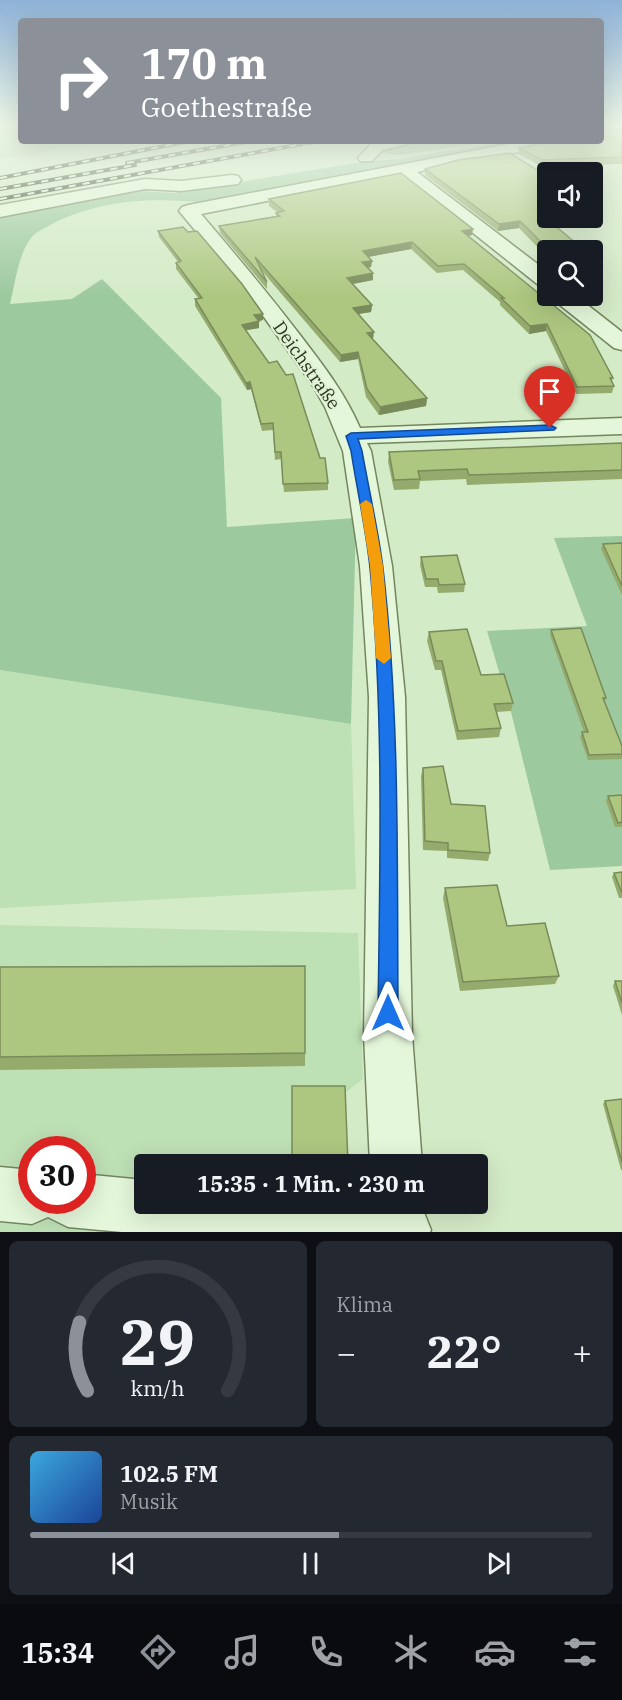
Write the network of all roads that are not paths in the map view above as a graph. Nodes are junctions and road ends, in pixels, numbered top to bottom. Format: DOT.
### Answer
graph roads {
  1 [pos="224,181"];
  2 [pos="301,181"];
  3 [pos="432,181"];
  4 [pos="0,211"];
  5 [pos="537,273"];
  6 [pos="576,306"];
  7 [pos="622,343"];
  8 [pos="622,426"];
  9 [pos="351,436"];
  10 [pos="395,1154"];
  11 [pos="0,1194"];
  12 [pos="18,1196"];
  13 [pos="96,1202"];
  14 [pos="402,1222"];
  1 -- 4 [label="street"];
  2 -- 9 [label="street, Deichstraße"];
  3 -- 5 [label="street"];
  6 -- 7 [label="street"];
  8 -- 9 [label="street"];
  9 -- 10 [label="street, Deichstraße"];
  11 -- 12 [label="street"];
  13 -- 14 [label="street"];
}
